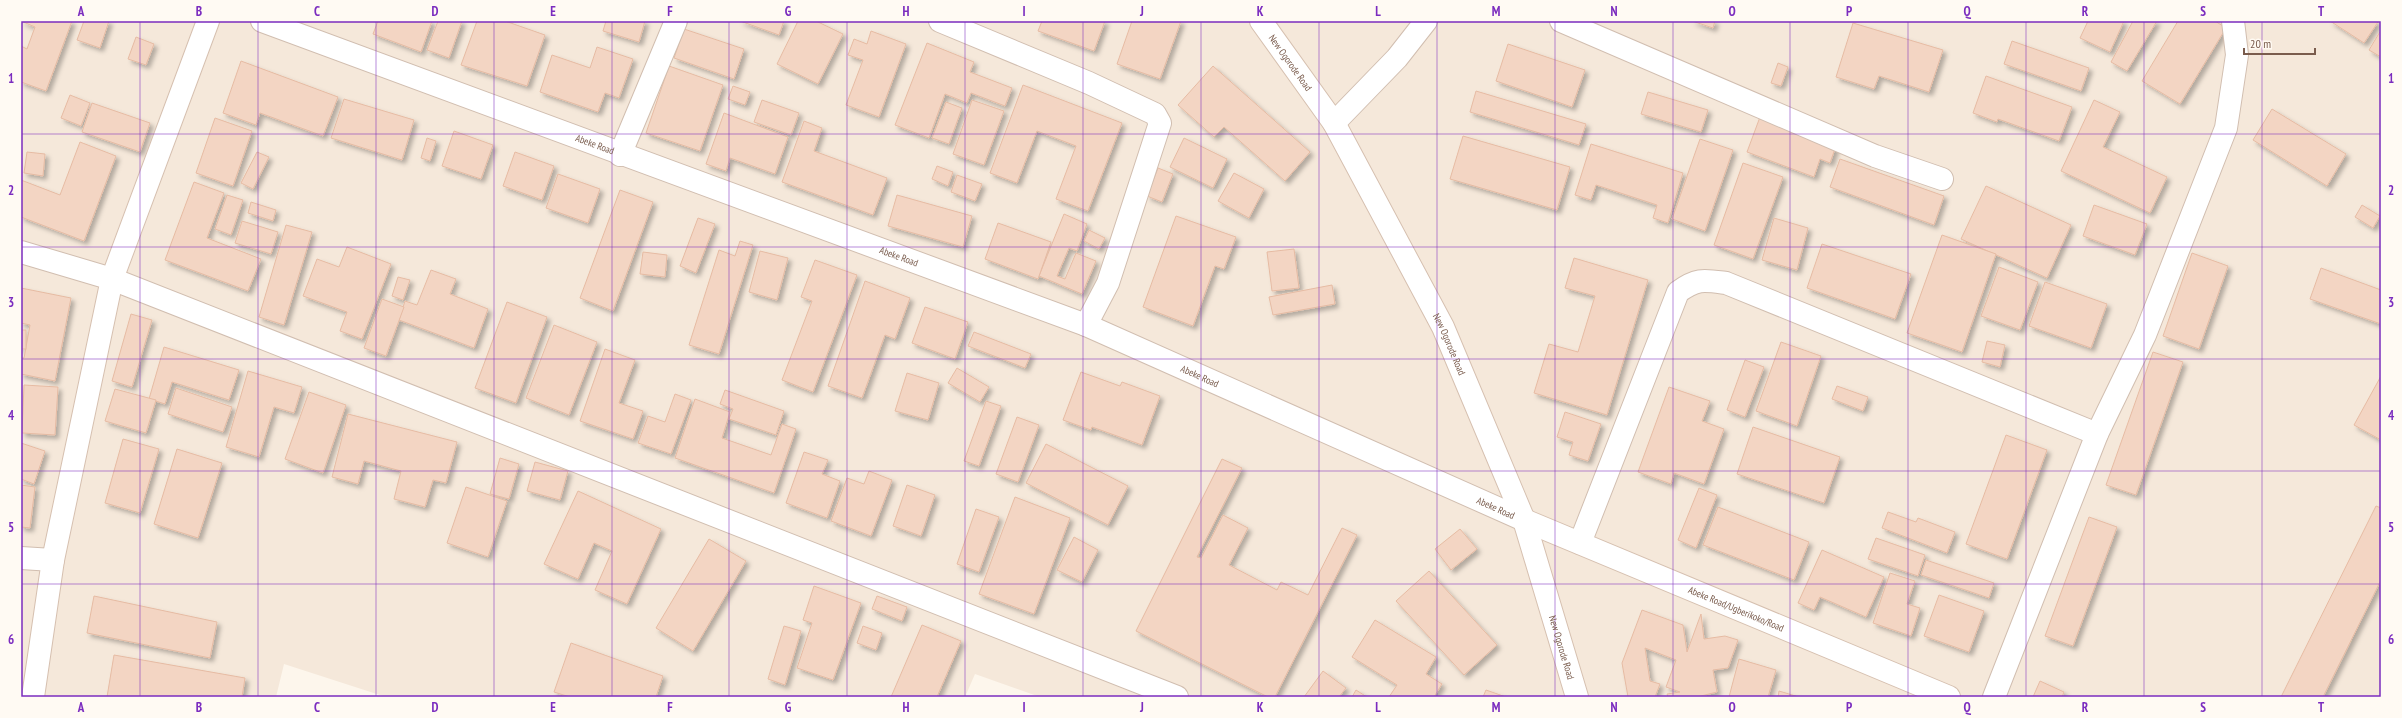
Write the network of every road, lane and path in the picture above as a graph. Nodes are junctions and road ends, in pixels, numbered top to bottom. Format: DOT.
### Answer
graph roads {
  1 [pos="208,21"];
  2 [pos="262,21"];
  3 [pos="676,21"];
  4 [pos="940,21"];
  5 [pos="1261,21"];
  6 [pos="1426,21"];
  7 [pos="1561,21"];
  8 [pos="2233,21"];
  9 [pos="1334,123"];
  10 [pos="620,155"];
  11 [pos="1942,179"];
  12 [pos="21,252"];
  13 [pos="112,279"];
  14 [pos="1086,325"];
  15 [pos="2097,434"];
  16 [pos="1524,520"];
  17 [pos="1580,543"];
  18 [pos="21,558"];
  19 [pos="53,560"];
  20 [pos="33,697"];
  21 [pos="1177,697"];
  22 [pos="1577,697"];
  23 [pos="1949,697"];
  24 [pos="1994,697"];
  1 -- 13 [label="street"];
  2 -- 10 [label="street, Abeke Road"];
  3 -- 10 [label="street"];
  4 -- 14 [label="street"];
  5 -- 9 [label="street, New Ogorode Road"];
  6 -- 9 [label="street"];
  7 -- 11 [label="street"];
  8 -- 15 [label="street"];
  9 -- 16 [label="street, New Ogorode Road"];
  10 -- 14 [label="street, Abeke Road"];
  12 -- 13 [label="street"];
  13 -- 19 [label="street"];
  13 -- 21 [label="street"];
  14 -- 16 [label="street, Abeke Road"];
  15 -- 17 [label="street"];
  15 -- 24 [label="street"];
  16 -- 17 [label="street, Abeke Road/Ugberikoko/Road"];
  16 -- 22 [label="street, New Ogorode Road"];
  17 -- 23 [label="street, Abeke Road/Ugberikoko/Road"];
  18 -- 19 [label="street"];
  19 -- 20 [label="street"];
}
